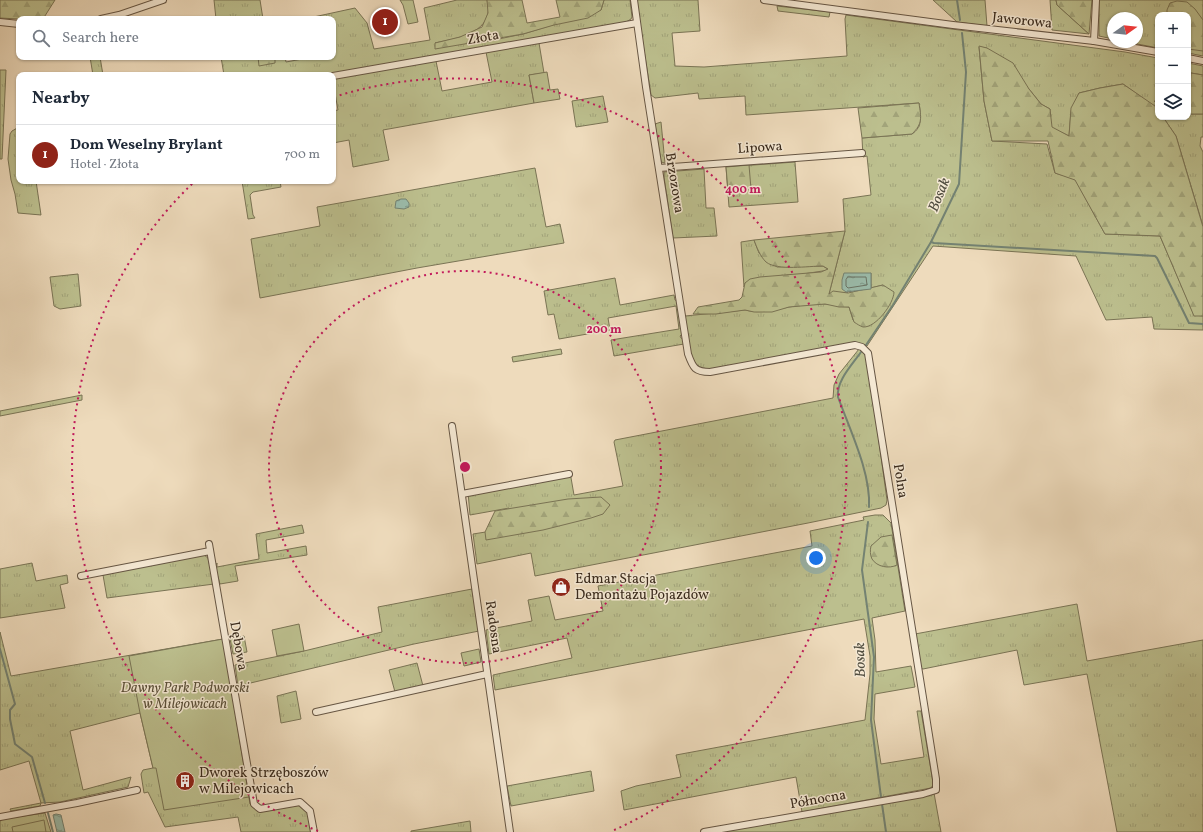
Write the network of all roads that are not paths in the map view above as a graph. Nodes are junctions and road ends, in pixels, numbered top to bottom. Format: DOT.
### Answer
graph roads {
  1 [pos="163,0"];
  2 [pos="634,0"];
  3 [pos="764,0"];
  4 [pos="1096,0"];
  5 [pos="114,16"];
  6 [pos="0,22"];
  7 [pos="637,23"];
  8 [pos="16,24"];
  9 [pos="1094,41"];
  10 [pos="1155,51"];
  11 [pos="1191,59"];
  12 [pos="1203,61"];
  13 [pos="336,75"];
  14 [pos="862,153"];
  15 [pos="659,168"];
  16 [pos="695,369"];
  17 [pos="452,426"];
  18 [pos="569,474"];
  19 [pos="462,494"];
  20 [pos="81,576"];
  21 [pos="487,674"];
  22 [pos="316,712"];
  23 [pos="137,790"];
  24 [pos="936,790"];
  25 [pos="0,817"];
  26 [pos="314,832"];
  27 [pos="510,832"];
  28 [pos="704,832"];
  1 -- 5 [label="street"];
  2 -- 7 [label="street, Brzozowa"];
  3 -- 9 [label="street, Jaworowa"];
  4 -- 9 [label="street"];
  6 -- 8 [label="street"];
  7 -- 13 [label="street, Złota"];
  7 -- 15 [label="street, Brzozowa"];
  9 -- 10 [label="street, Jaworowa"];
  11 -- 12 [label="street"];
  14 -- 15 [label="street, Lipowa"];
  15 -- 16 [label="street, Brzozowa"];
  16 -- 24 [label="street, Polna"];
  17 -- 19 [label="street, Radosna"];
  18 -- 19 [label="street"];
  19 -- 21 [label="street, Radosna"];
  20 -- 26 [label="street, Dębowa"];
  21 -- 22 [label="street"];
  21 -- 27 [label="street, Radosna"];
  23 -- 25 [label="street"];
  24 -- 28 [label="street, Północna"];
}
